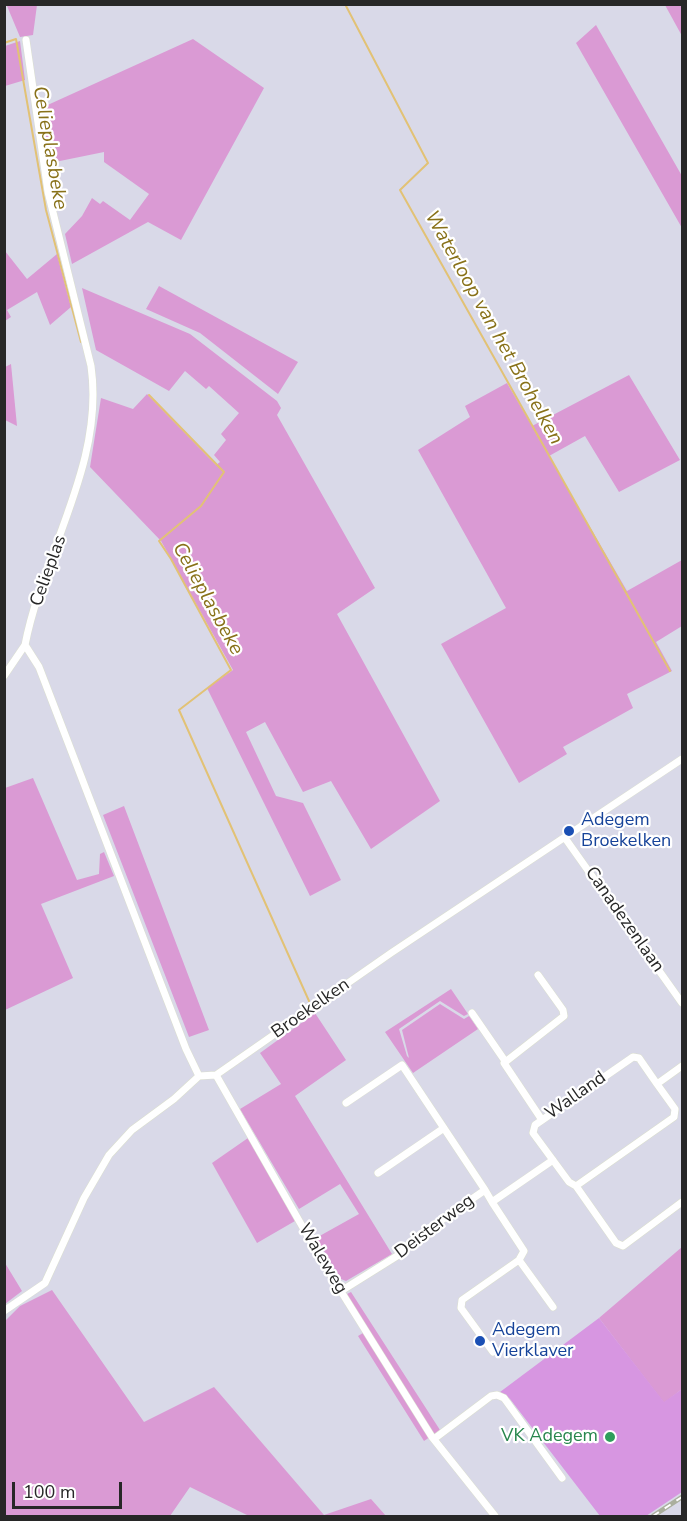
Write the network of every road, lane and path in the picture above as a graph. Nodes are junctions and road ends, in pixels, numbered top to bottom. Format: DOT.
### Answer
graph roads {
  1 [pos="26,40"];
  2 [pos="25,645"];
  3 [pos="4,676"];
  4 [pos="682,759"];
  5 [pos="565,838"];
  6 [pos="538,975"];
  7 [pos="682,1003"];
  8 [pos="472,1013"];
  9 [pos="505,1061"];
  10 [pos="682,1066"];
  11 [pos="216,1075"];
  12 [pos="199,1076"];
  13 [pos="657,1084"];
  14 [pos="346,1103"];
  15 [pos="542,1120"];
  16 [pos="444,1128"];
  17 [pos="553,1160"];
  18 [pos="378,1173"];
  19 [pos="576,1186"];
  20 [pos="485,1190"];
  21 [pos="492,1202"];
  22 [pos="682,1202"];
  23 [pos="519,1260"];
  24 [pos="340,1291"];
  25 [pos="553,1307"];
  26 [pos="4,1311"];
  27 [pos="493,1352"];
  28 [pos="434,1439"];
  29 [pos="562,1478"];
  30 [pos="495,1516"];
  1 -- 2 [label="street, Celieplas"];
  2 -- 3 [label="street, Celieplas"];
  2 -- 12 [label="street"];
  4 -- 5 [label="street, Broekelken"];
  5 -- 7 [label="street, Canadezenlaan"];
  5 -- 11 [label="street, Broekelken"];
  6 -- 9 [label="street"];
  8 -- 9 [label="street"];
  9 -- 15 [label="street"];
  10 -- 13 [label="street"];
  11 -- 12 [label="street"];
  11 -- 24 [label="street, Waleweg"];
  12 -- 26 [label="street"];
  13 -- 15 [label="street, Walland"];
  13 -- 19 [label="street, Walland"];
  14 -- 16 [label="street"];
  15 -- 17 [label="street, Walland"];
  16 -- 18 [label="street"];
  16 -- 20 [label="street"];
  17 -- 19 [label="street, Walland"];
  17 -- 21 [label="street, Deisterweg"];
  19 -- 22 [label="street"];
  20 -- 21 [label="street, Deisterweg"];
  20 -- 24 [label="street, Deisterweg"];
  21 -- 23 [label="street"];
  23 -- 25 [label="street"];
  23 -- 27 [label="street"];
  24 -- 28 [label="street, Waleweg"];
  28 -- 29 [label="street"];
  28 -- 30 [label="street, Waleweg"];
}
